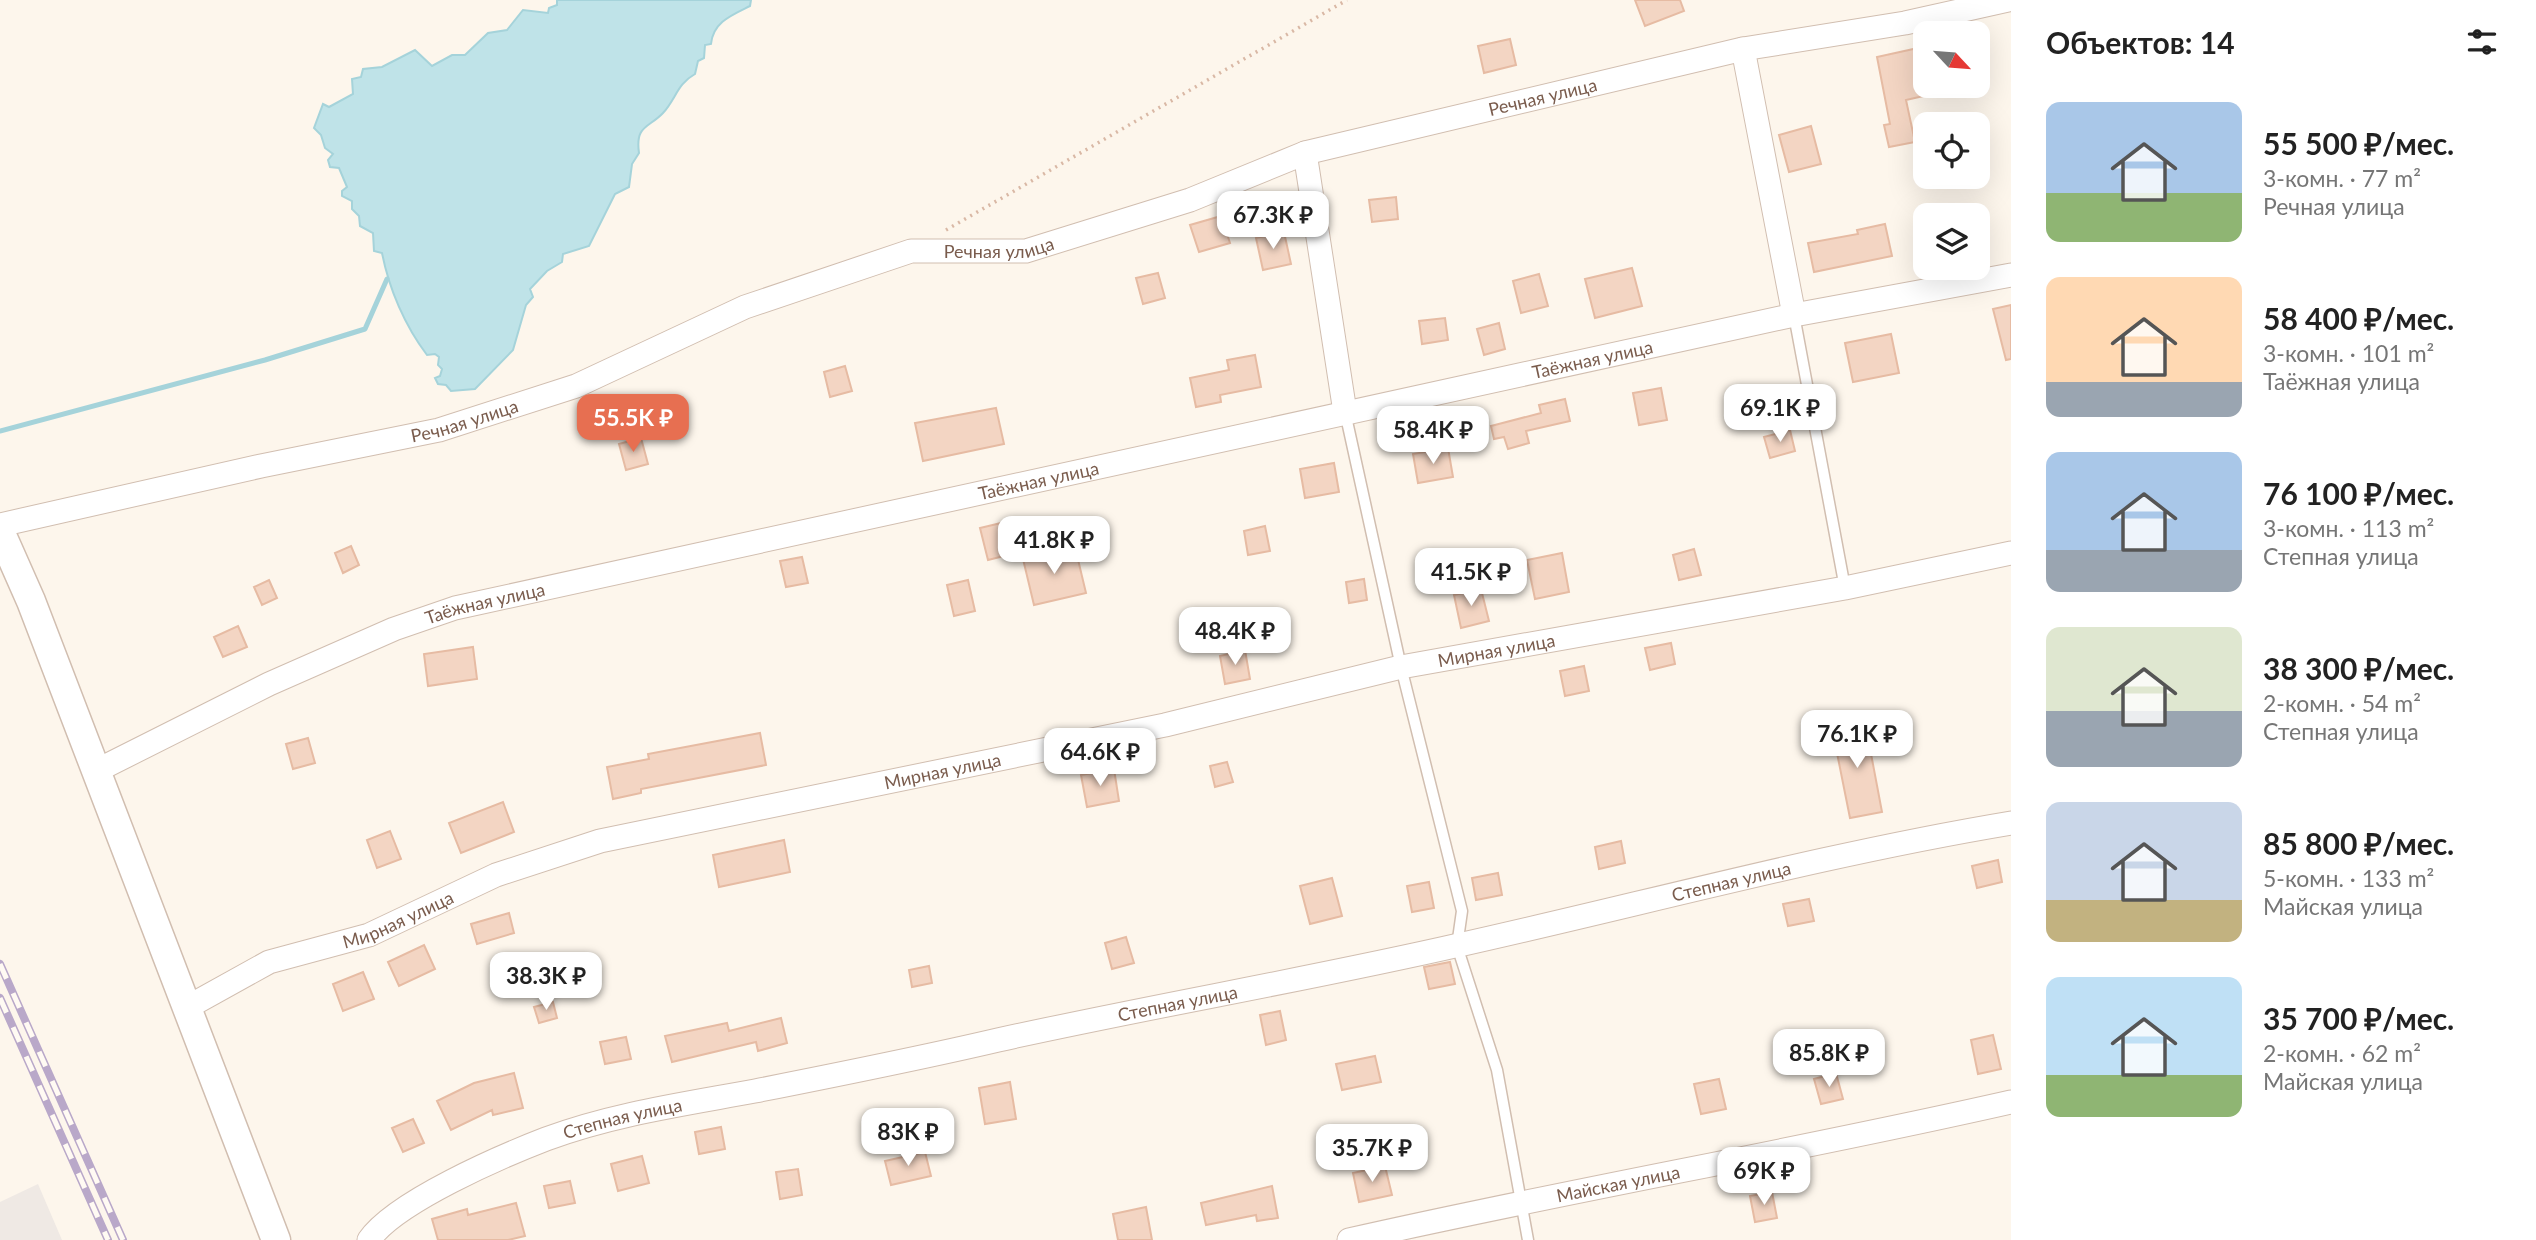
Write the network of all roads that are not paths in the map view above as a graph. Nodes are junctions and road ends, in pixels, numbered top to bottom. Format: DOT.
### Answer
graph roads {
  1 [pos="2008,0"];
  2 [pos="1743,49"];
  3 [pos="1305,153"];
  4 [pos="2011,275"];
  5 [pos="1794,315"];
  6 [pos="1345,412"];
  7 [pos="0,525"];
  8 [pos="0,531"];
  9 [pos="2011,552"];
  10 [pos="1845,588"];
  11 [pos="1401,667"];
  12 [pos="96,771"];
  13 [pos="2011,823"];
  14 [pos="1457,946"];
  15 [pos="186,1008"];
  16 [pos="2011,1102"];
  17 [pos="1521,1201"];
  18 [pos="276,1240"];
  19 [pos="369,1240"];
  20 [pos="1349,1240"];
  21 [pos="1528,1240"];
  1 -- 2 [label="street, Речная улица"];
  2 -- 3 [label="street, Речная улица"];
  2 -- 5 [label="street"];
  3 -- 6 [label="street"];
  3 -- 7 [label="street, Речная улица"];
  4 -- 5 [label="street, Таёжная улица"];
  5 -- 6 [label="street, Таёжная улица"];
  5 -- 10 [label="lane"];
  6 -- 11 [label="lane"];
  6 -- 12 [label="street, Таёжная улица"];
  8 -- 12 [label="street"];
  9 -- 10 [label="street, Мирная улица"];
  10 -- 11 [label="street, Мирная улица"];
  11 -- 14 [label="lane"];
  11 -- 15 [label="street, Мирная улица"];
  12 -- 15 [label="street"];
  13 -- 14 [label="street, Степная улица"];
  14 -- 17 [label="lane"];
  14 -- 19 [label="street, Степная улица"];
  15 -- 18 [label="street"];
  16 -- 17 [label="street, Майская улица"];
  17 -- 20 [label="street, Майская улица"];
  17 -- 21 [label="lane"];
}
